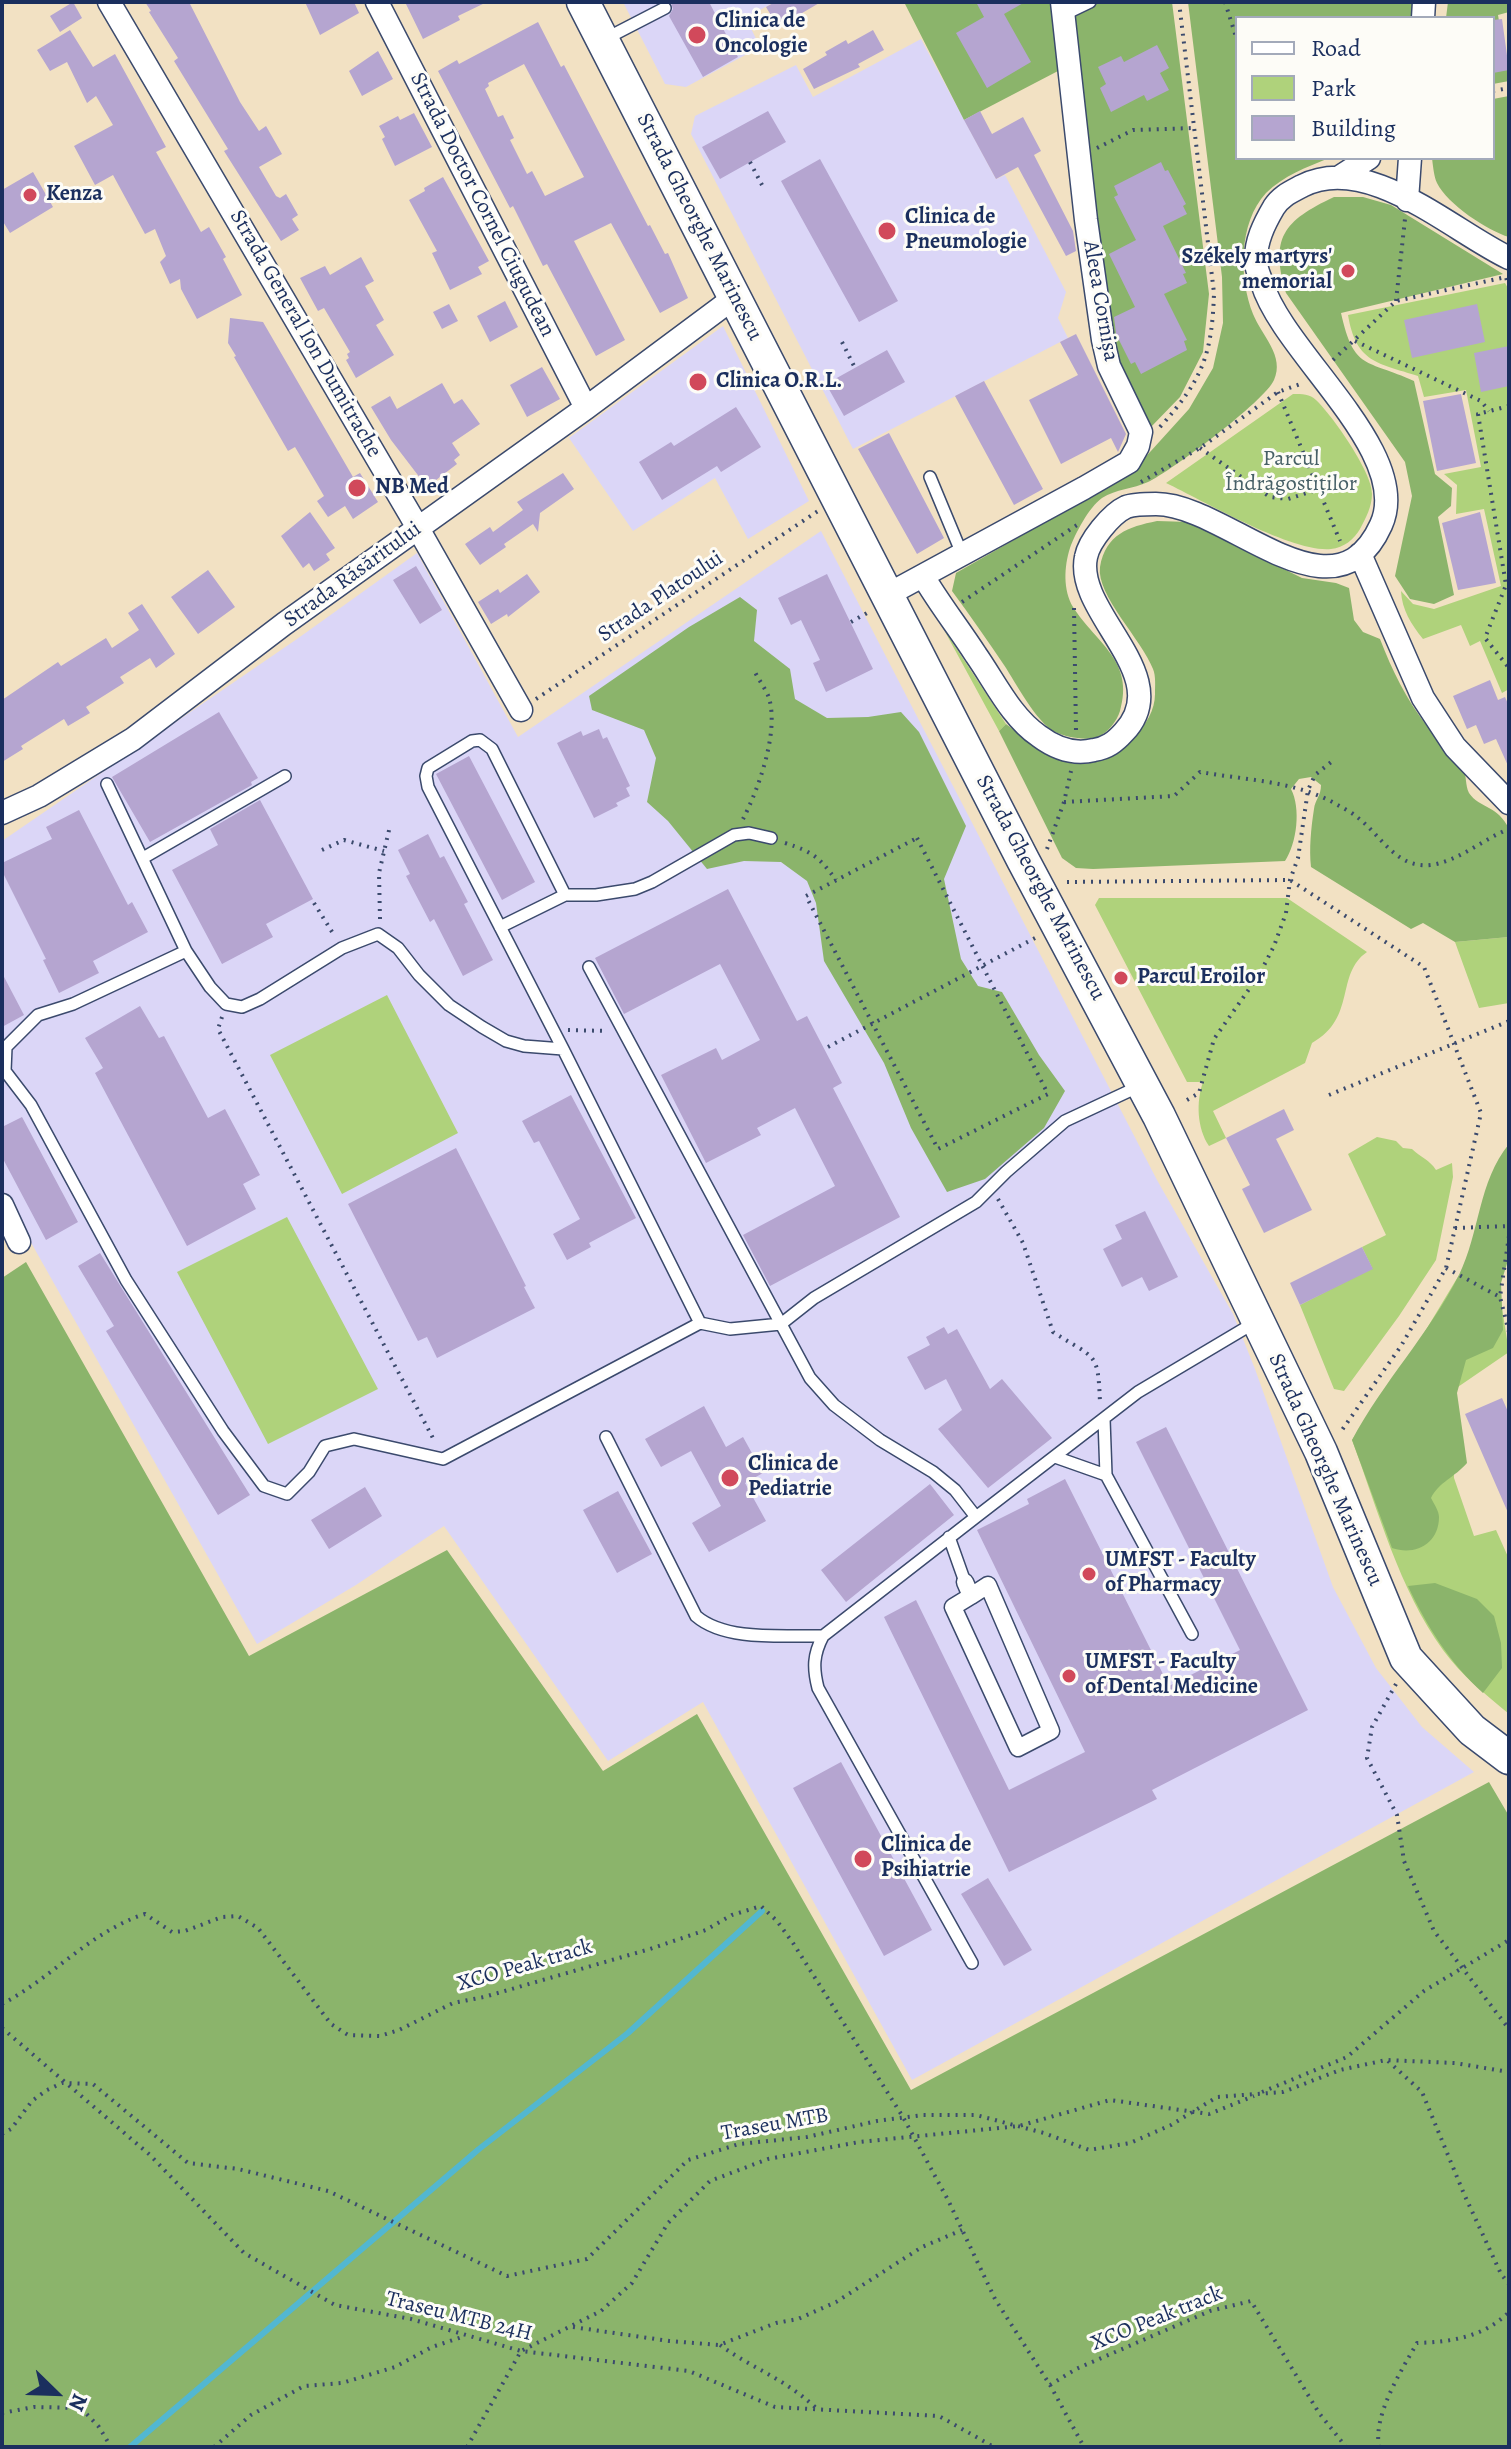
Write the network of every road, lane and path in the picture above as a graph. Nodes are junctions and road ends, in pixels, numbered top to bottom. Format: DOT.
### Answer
graph roads {
  1 [pos="109,2"];
  2 [pos="377,2"];
  3 [pos="583,2"];
  4 [pos="1090,2"];
  5 [pos="1179,2"];
  6 [pos="1225,2"];
  7 [pos="665,8"];
  8 [pos="1063,9"];
  9 [pos="1235,34"];
  10 [pos="602,40"];
  11 [pos="1194,128"];
  12 [pos="1079,156"];
  13 [pos="1366,160"];
  14 [pos="1410,160"];
  15 [pos="750,162"];
  16 [pos="1341,176"];
  17 [pos="762,185"];
  18 [pos="1407,206"];
  19 [pos="1509,258"];
  20 [pos="1508,285"];
  21 [pos="735,297"];
  22 [pos="1396,301"];
  23 [pos="1355,341"];
  24 [pos="842,342"];
  25 [pos="1325,367"];
  26 [pos="855,368"];
  27 [pos="1303,383"];
  28 [pos="1278,392"];
  29 [pos="1509,406"];
  30 [pos="586,408"];
  31 [pos="1489,411"];
  32 [pos="1157,430"];
  33 [pos="1200,448"];
  34 [pos="930,477"];
  35 [pos="1139,484"];
  36 [pos="1319,489"];
  37 [pos="818,511"];
  38 [pos="1089,516"];
  39 [pos="418,528"];
  40 [pos="962,554"];
  41 [pos="1356,555"];
  42 [pos="923,576"];
  43 [pos="974,597"];
  44 [pos="879,603"];
  45 [pos="1074,604"];
  46 [pos="851,622"];
  47 [pos="1509,668"];
  48 [pos="754,670"];
  49 [pos="521,710"];
  50 [pos="1076,742"];
  51 [pos="1335,759"];
  52 [pos="1073,761"];
  53 [pos="285,776"];
  54 [pos="107,784"];
  55 [pos="1308,790"];
  56 [pos="1064,802"];
  57 [pos="1509,803"];
  58 [pos="2,813"];
  59 [pos="390,826"];
  60 [pos="1509,829"];
  61 [pos="734,835"];
  62 [pos="771,838"];
  63 [pos="1047,849"];
  64 [pos="322,850"];
  65 [pos="384,851"];
  66 [pos="143,858"];
  67 [pos="836,880"];
  68 [pos="1290,880"];
  69 [pos="1067,882"];
  70 [pos="565,895"];
  71 [pos="314,903"];
  72 [pos="500,927"];
  73 [pos="378,934"];
  74 [pos="1039,936"];
  75 [pos="342,948"];
  76 [pos="186,951"];
  77 [pos="982,966"];
  78 [pos="589,967"];
  79 [pos="226,1004"];
  80 [pos="1509,1021"];
  81 [pos="873,1023"];
  82 [pos="554,1030"];
  83 [pos="623,1031"];
  84 [pos="1454,1043"];
  85 [pos="828,1047"];
  86 [pos="563,1049"];
  87 [pos="1142,1085"];
  88 [pos="1329,1095"];
  89 [pos="1187,1100"];
  90 [pos="997,1197"];
  91 [pos="2,1205"];
  92 [pos="1509,1226"];
  93 [pos="1455,1228"];
  94 [pos="1509,1236"];
  95 [pos="19,1242"];
  96 [pos="1446,1268"];
  97 [pos="1500,1297"];
  98 [pos="1259,1321"];
  99 [pos="700,1323"];
  100 [pos="781,1324"];
  101 [pos="1509,1332"];
  102 [pos="1102,1420"];
  103 [pos="1342,1430"];
  104 [pos="606,1437"];
  105 [pos="1055,1457"];
  106 [pos="443,1459"];
  107 [pos="1106,1475"];
  108 [pos="976,1517"];
  109 [pos="949,1537"];
  110 [pos="968,1589"];
  111 [pos="1192,1634"];
  112 [pos="823,1636"];
  113 [pos="1408,1660"];
  114 [pos="1509,1758"];
  115 [pos="1509,1940"];
  116 [pos="972,1963"];
  117 [pos="1463,1970"];
  118 [pos="2,2004"];
  119 [pos="2,2028"];
  120 [pos="1509,2029"];
  121 [pos="1386,2060"];
  122 [pos="1509,2072"];
  123 [pos="67,2083"];
  124 [pos="1258,2094"];
  125 [pos="1193,2112"];
  126 [pos="903,2117"];
  127 [pos="1019,2126"];
  128 [pos="2,2134"];
  129 [pos="913,2137"];
  130 [pos="962,2230"];
  131 [pos="1509,2284"];
  132 [pos="1509,2312"];
  133 [pos="571,2326"];
  134 [pos="467,2335"];
  135 [pos="719,2345"];
  136 [pos="521,2351"];
  137 [pos="1050,2385"];
  138 [pos="818,2409"];
  139 [pos="2,2413"];
  140 [pos="111,2447"];
  141 [pos="214,2447"];
  142 [pos="467,2447"];
  143 [pos="994,2447"];
  144 [pos="1084,2447"];
  145 [pos="1346,2447"];
  146 [pos="1379,2447"];
  1 -- 39 [label="street, Strada General Ion Dumitrache"];
  2 -- 30 [label="street, Strada Doctor Cornel Ciugudean"];
  3 -- 10 [label="main road, Strada Gheorghe Marinescu"];
  4 -- 8 [label="lane"];
  5 -- 11 [label="path"];
  6 -- 9 [label="path"];
  7 -- 10 [label="lane"];
  8 -- 12 [label="street, Aleea Cornișa"];
  10 -- 21 [label="main road, Strada Gheorghe Marinescu"];
  11 -- 12 [label="path"];
  11 -- 32 [label="path"];
  12 -- 40 [label="street, Aleea Cornișa"];
  13 -- 16 [label="street"];
  14 -- 18 [label="street"];
  15 -- 17 [label="path"];
  16 -- 18 [label="street"];
  16 -- 41 [label="street"];
  18 -- 19 [label="street"];
  18 -- 22 [label="path"];
  20 -- 22 [label="path"];
  21 -- 30 [label="street, Strada Răsăritului"];
  21 -- 44 [label="main road, Strada Gheorghe Marinescu"];
  22 -- 23 [label="path"];
  23 -- 25 [label="path"];
  23 -- 31 [label="path"];
  24 -- 26 [label="path"];
  27 -- 28 [label="path"];
  28 -- 33 [label="path"];
  28 -- 36 [label="path"];
  29 -- 31 [label="path"];
  30 -- 39 [label="street, Strada Răsăritului"];
  31 -- 47 [label="path"];
  33 -- 35 [label="path"];
  33 -- 36 [label="path"];
  34 -- 40 [label="lane"];
  36 -- 41 [label="path"];
  37 -- 49 [label="path, Strada Platoului"];
  38 -- 43 [label="path"];
  39 -- 49 [label="street, Strada General Ion Dumitrache"];
  39 -- 58 [label="street, Strada Răsăritului"];
  40 -- 42 [label="street, Aleea Cornișa"];
  41 -- 42 [label="street"];
  41 -- 57 [label="street"];
  42 -- 44 [label="street, Aleea Cornișa"];
  44 -- 46 [label="path"];
  44 -- 87 [label="main road, Strada Gheorghe Marinescu"];
  45 -- 50 [label="path"];
  48 -- 61 [label="path"];
  51 -- 55 [label="path"];
  52 -- 56 [label="path"];
  53 -- 66 [label="lane"];
  54 -- 66 [label="lane"];
  55 -- 56 [label="path"];
  55 -- 60 [label="path"];
  55 -- 68 [label="path"];
  56 -- 63 [label="path"];
  59 -- 65 [label="path"];
  61 -- 62 [label="lane"];
  61 -- 70 [label="lane"];
  62 -- 67 [label="path"];
  64 -- 65 [label="path"];
  65 -- 73 [label="path"];
  66 -- 76 [label="lane"];
  67 -- 77 [label="path"];
  67 -- 81 [label="path"];
  68 -- 69 [label="path"];
  68 -- 84 [label="path"];
  68 -- 89 [label="path"];
  70 -- 72 [label="lane"];
  70 -- 72 [label="lane"];
  71 -- 75 [label="path"];
  72 -- 82 [label="lane"];
  73 -- 75 [label="lane"];
  73 -- 86 [label="lane"];
  74 -- 77 [label="path"];
  75 -- 79 [label="lane"];
  76 -- 79 [label="lane"];
  76 -- 106 [label="lane"];
  77 -- 81 [label="path"];
  77 -- 81 [label="path"];
  78 -- 83 [label="lane"];
  79 -- 106 [label="path"];
  80 -- 84 [label="path"];
  81 -- 85 [label="path"];
  82 -- 83 [label="path"];
  82 -- 86 [label="lane"];
  83 -- 100 [label="lane"];
  84 -- 88 [label="path"];
  84 -- 93 [label="path"];
  86 -- 99 [label="lane"];
  87 -- 98 [label="main road, Strada Gheorghe Marinescu"];
  87 -- 100 [label="lane"];
  90 -- 102 [label="path"];
  91 -- 95 [label="street"];
  92 -- 93 [label="path"];
  93 -- 96 [label="path"];
  94 -- 97 [label="path"];
  96 -- 97 [label="path"];
  96 -- 103 [label="path"];
  97 -- 101 [label="path"];
  98 -- 102 [label="lane"];
  98 -- 113 [label="main road, Strada Gheorghe Marinescu"];
  99 -- 100 [label="lane"];
  99 -- 106 [label="lane"];
  100 -- 108 [label="lane"];
  102 -- 105 [label="lane"];
  102 -- 107 [label="lane"];
  104 -- 112 [label="lane"];
  105 -- 107 [label="lane"];
  105 -- 108 [label="lane"];
  107 -- 111 [label="lane"];
  108 -- 109 [label="lane"];
  109 -- 110 [label="lane"];
  109 -- 112 [label="lane"];
  110 -- 110 [label="street"];
  112 -- 116 [label="lane"];
  113 -- 114 [label="main road, Strada Gheorghe Marinescu"];
  113 -- 117 [label="path"];
  115 -- 117 [label="path"];
  117 -- 120 [label="path"];
  117 -- 124 [label="path"];
  118 -- 126 [label="path, XCO Peak track"];
  119 -- 123 [label="path, Traseu MTB 24H"];
  121 -- 122 [label="path, Traseu MTB"];
  121 -- 124 [label="path, Traseu MTB"];
  121 -- 131 [label="path"];
  123 -- 126 [label="path, Traseu MTB"];
  123 -- 128 [label="path"];
  123 -- 134 [label="path, Traseu MTB 24H"];
  124 -- 125 [label="path"];
  124 -- 125 [label="path, Traseu MTB"];
  125 -- 127 [label="path"];
  125 -- 127 [label="path, Traseu MTB"];
  126 -- 127 [label="path, Traseu MTB"];
  126 -- 129 [label="path, XCO Peak track"];
  127 -- 129 [label="path"];
  129 -- 130 [label="path, XCO Peak track"];
  129 -- 133 [label="path"];
  130 -- 135 [label="path"];
  130 -- 137 [label="path, XCO Peak track"];
  132 -- 146 [label="path"];
  133 -- 135 [label="path"];
  133 -- 136 [label="path"];
  134 -- 136 [label="path, Traseu MTB 24H"];
  134 -- 141 [label="path"];
  135 -- 138 [label="path"];
  136 -- 138 [label="path, Traseu MTB 24H"];
  136 -- 142 [label="path"];
  137 -- 144 [label="path, XCO Peak track"];
  137 -- 145 [label="path, XCO Peak track"];
  138 -- 143 [label="path, Traseu MTB 24H"];
  139 -- 140 [label="path"];
}
